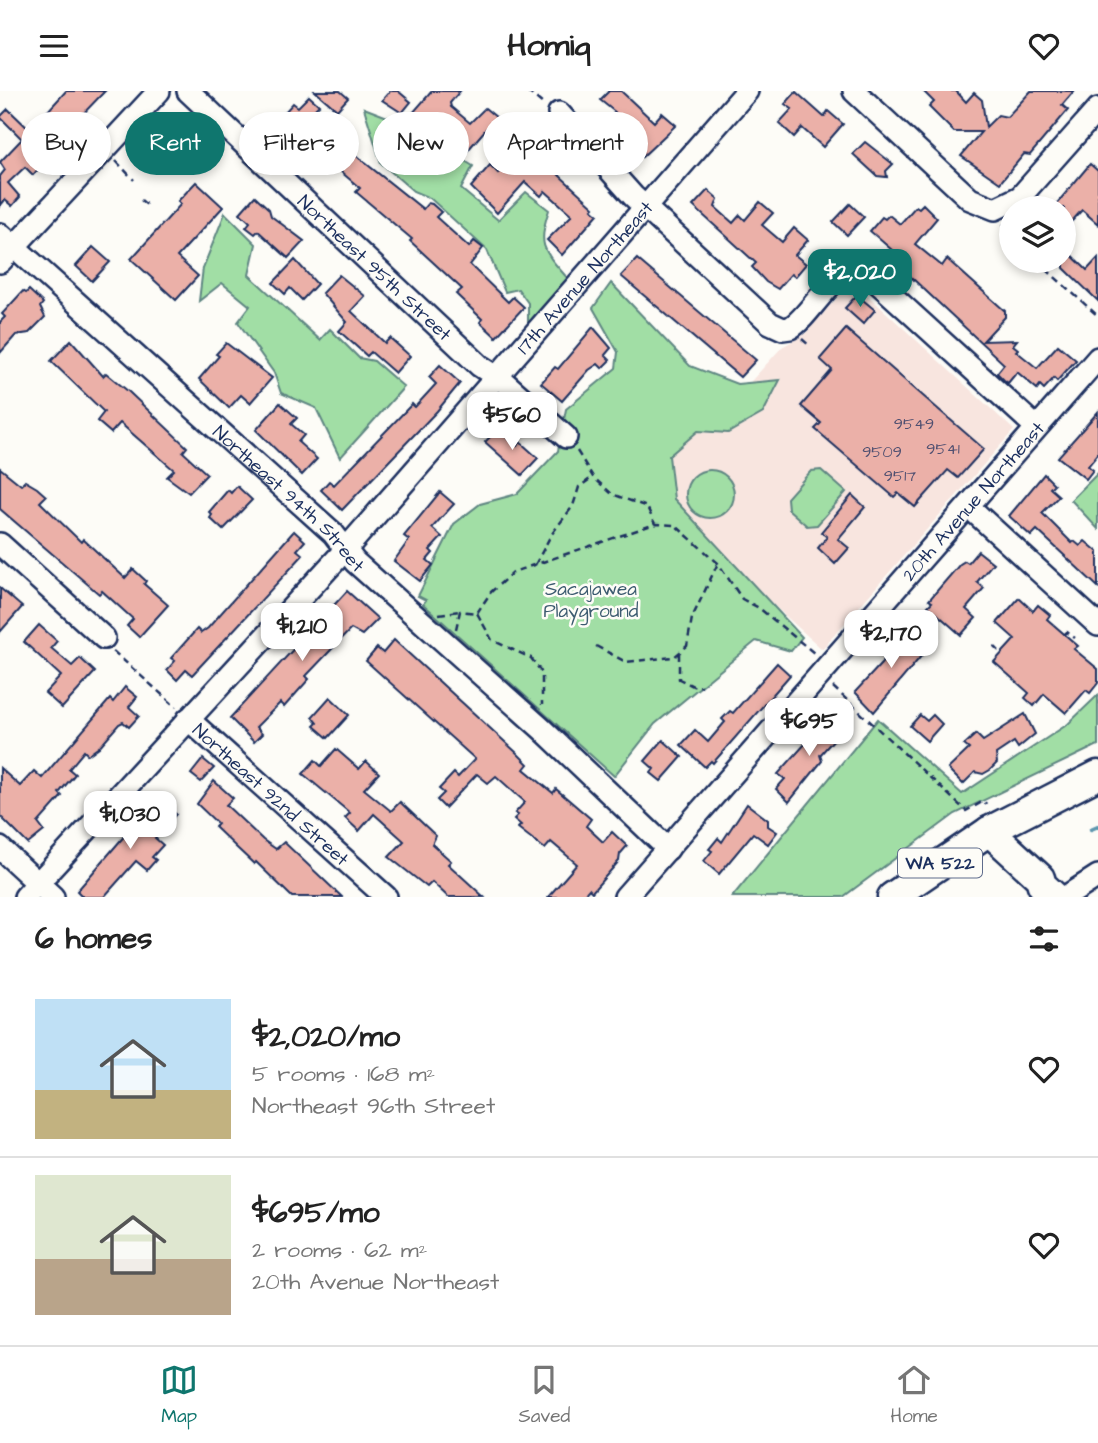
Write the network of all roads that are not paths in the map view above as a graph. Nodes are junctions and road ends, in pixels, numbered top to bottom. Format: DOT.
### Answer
graph roads {
  1 [pos="159,91"];
  2 [pos="188,91"];
  3 [pos="747,91"];
  4 [pos="854,91"];
  5 [pos="1098,109"];
  6 [pos="553,110"];
  7 [pos="647,208"];
  8 [pos="5,248"];
  9 [pos="1098,358"];
  10 [pos="496,379"];
  11 [pos="1036,427"];
  12 [pos="566,437"];
  13 [pos="970,507"];
  14 [pos="0,544"];
  15 [pos="346,549"];
  16 [pos="1098,625"];
  17 [pos="108,645"];
  18 [pos="184,714"];
  19 [pos="1098,775"];
  20 [pos="988,817"];
  21 [pos="0,848"];
  22 [pos="668,849"];
  23 [pos="1098,876"];
  24 [pos="39,892"];
  25 [pos="1057,892"];
  26 [pos="386,897"];
  27 [pos="625,897"];
  28 [pos="892,897"];
  1 -- 8 [label="street"];
  2 -- 10 [label="street, Northeast 95th Street"];
  3 -- 7 [label="street, 17th Avenue Northeast"];
  4 -- 5 [label="street"];
  6 -- 7 [label="street"];
  7 -- 10 [label="street, 17th Avenue Northeast"];
  7 -- 11 [label="street"];
  8 -- 15 [label="street, Northeast 94th Street"];
  9 -- 11 [label="street, 20th Avenue Northeast"];
  10 -- 12 [label="street, Northeast 95th Street"];
  10 -- 15 [label="street, 17th Avenue Northeast"];
  11 -- 13 [label="street, 20th Avenue Northeast"];
  13 -- 16 [label="street"];
  13 -- 22 [label="street, 20th Avenue Northeast"];
  14 -- 17 [label="street"];
  15 -- 18 [label="street, 17th Avenue Northeast"];
  15 -- 22 [label="street, Northeast 94th Street"];
  18 -- 24 [label="street, 17th Avenue Northeast"];
  18 -- 26 [label="street, Northeast 92nd Street"];
  19 -- 20 [label="main road, WA 522"];
  20 -- 25 [label="main road"];
  20 -- 28 [label="main road, WA 522"];
  21 -- 24 [label="street"];
  22 -- 27 [label="street, 20th Avenue Northeast"];
  23 -- 25 [label="street"];
}
